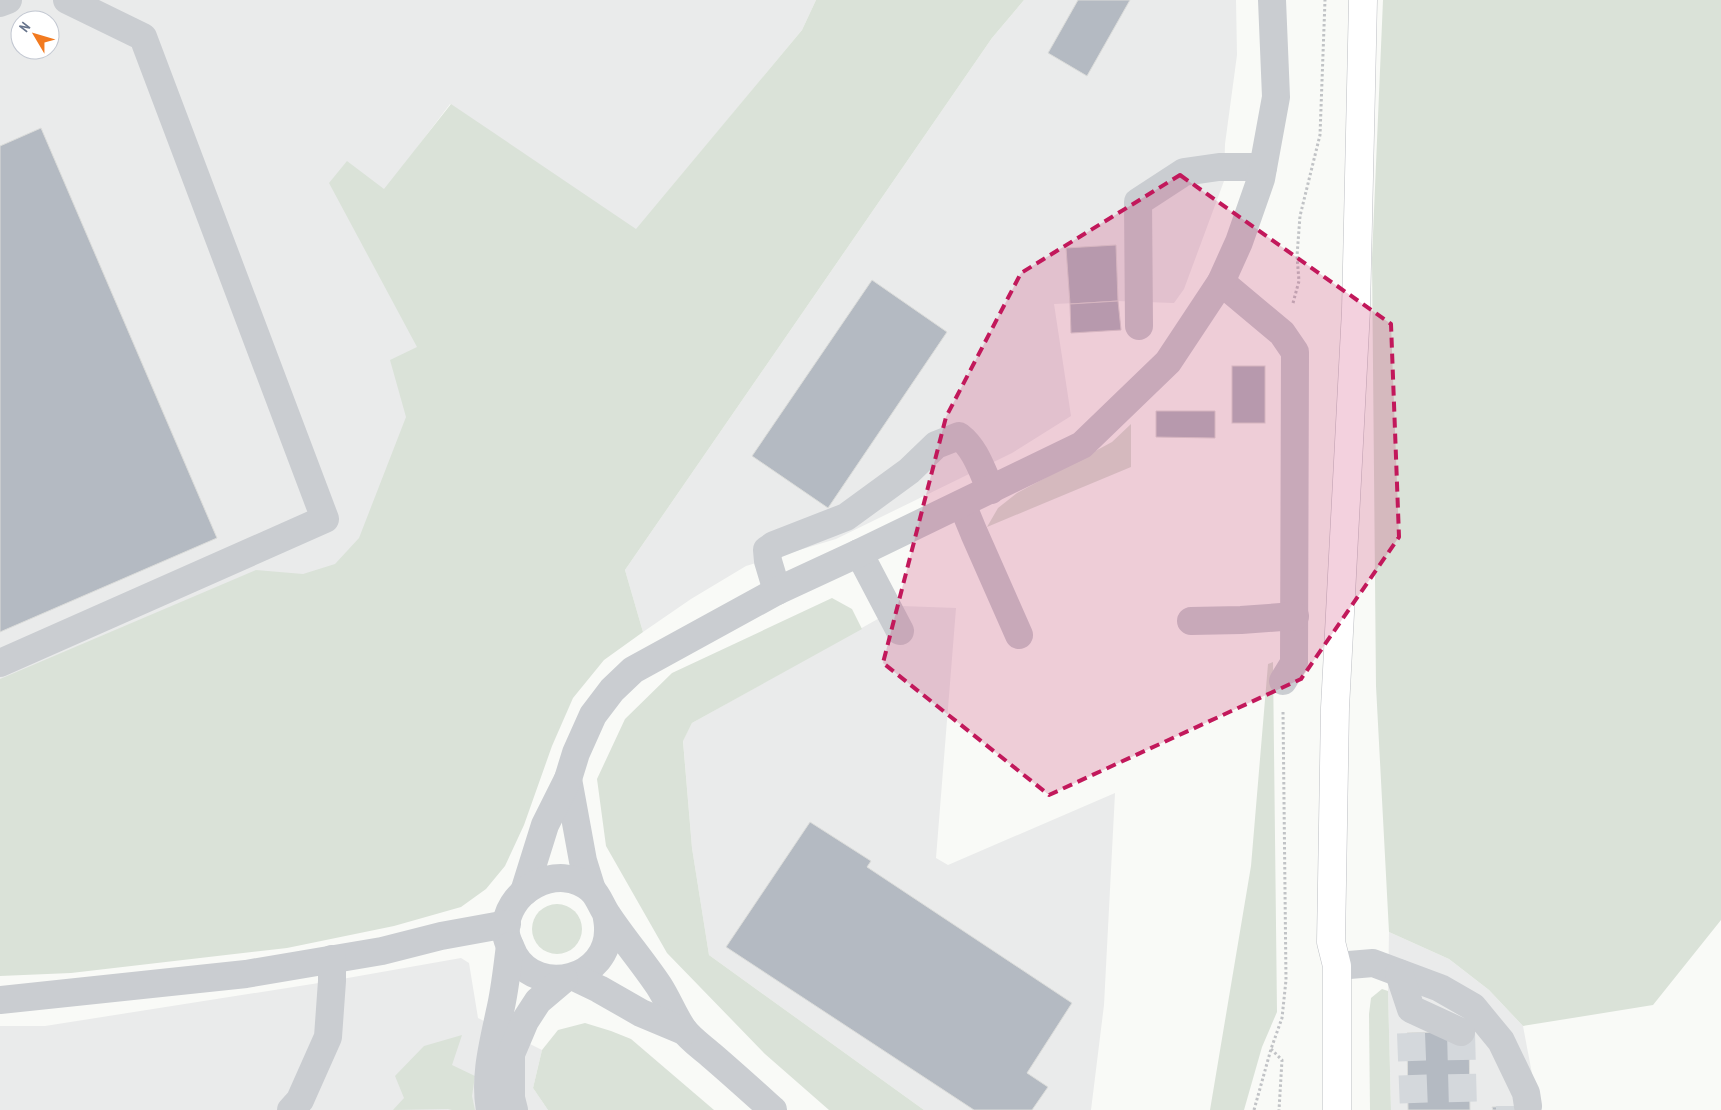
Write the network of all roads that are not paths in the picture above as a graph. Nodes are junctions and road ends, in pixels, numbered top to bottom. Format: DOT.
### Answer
graph roads {
  1 [pos="8,0"];
  2 [pos="67,0"];
  3 [pos="1272,0"];
  4 [pos="1363,0"];
  5 [pos="0,4"];
  6 [pos="1264,167"];
  7 [pos="1221,282"];
  8 [pos="1139,326"];
  9 [pos="991,490"];
  10 [pos="962,504"];
  11 [pos="859,553"];
  12 [pos="777,590"];
  13 [pos="1295,616"];
  14 [pos="1191,621"];
  15 [pos="900,631"];
  16 [pos="1019,635"];
  17 [pos="0,662"];
  18 [pos="1283,681"];
  19 [pos="568,779"];
  20 [pos="592,890"];
  21 [pos="524,892"];
  22 [pos="606,914"];
  23 [pos="508,935"];
  24 [pos="332,959"];
  25 [pos="1337,966"];
  26 [pos="1399,973"];
  27 [pos="569,978"];
  28 [pos="0,1000"];
  29 [pos="1432,1026"];
  30 [pos="684,1031"];
  31 [pos="1519,1106"];
  32 [pos="508,1107"];
  33 [pos="291,1110"];
  34 [pos="773,1110"];
  35 [pos="1337,1110"];
  1 -- 5 [label="street"];
  2 -- 17 [label="street"];
  3 -- 6 [label="street"];
  4 -- 25 [label="highway"];
  6 -- 7 [label="street"];
  6 -- 8 [label="street"];
  7 -- 9 [label="street"];
  7 -- 13 [label="street"];
  9 -- 10 [label="street"];
  9 -- 12 [label="street"];
  10 -- 11 [label="street"];
  10 -- 16 [label="street"];
  11 -- 12 [label="street"];
  11 -- 15 [label="street"];
  12 -- 19 [label="street"];
  13 -- 14 [label="street"];
  13 -- 18 [label="street"];
  19 -- 20 [label="street"];
  19 -- 21 [label="street"];
  20 -- 21 [label="street"];
  20 -- 22 [label="street"];
  21 -- 23 [label="street"];
  22 -- 27 [label="street"];
  22 -- 30 [label="street"];
  23 -- 24 [label="street"];
  23 -- 27 [label="street"];
  23 -- 32 [label="street"];
  24 -- 28 [label="street"];
  24 -- 33 [label="street"];
  25 -- 26 [label="street"];
  25 -- 35 [label="highway"];
  26 -- 29 [label="street"];
  26 -- 31 [label="street"];
  27 -- 30 [label="street"];
  27 -- 32 [label="street"];
  30 -- 34 [label="street"];
}
